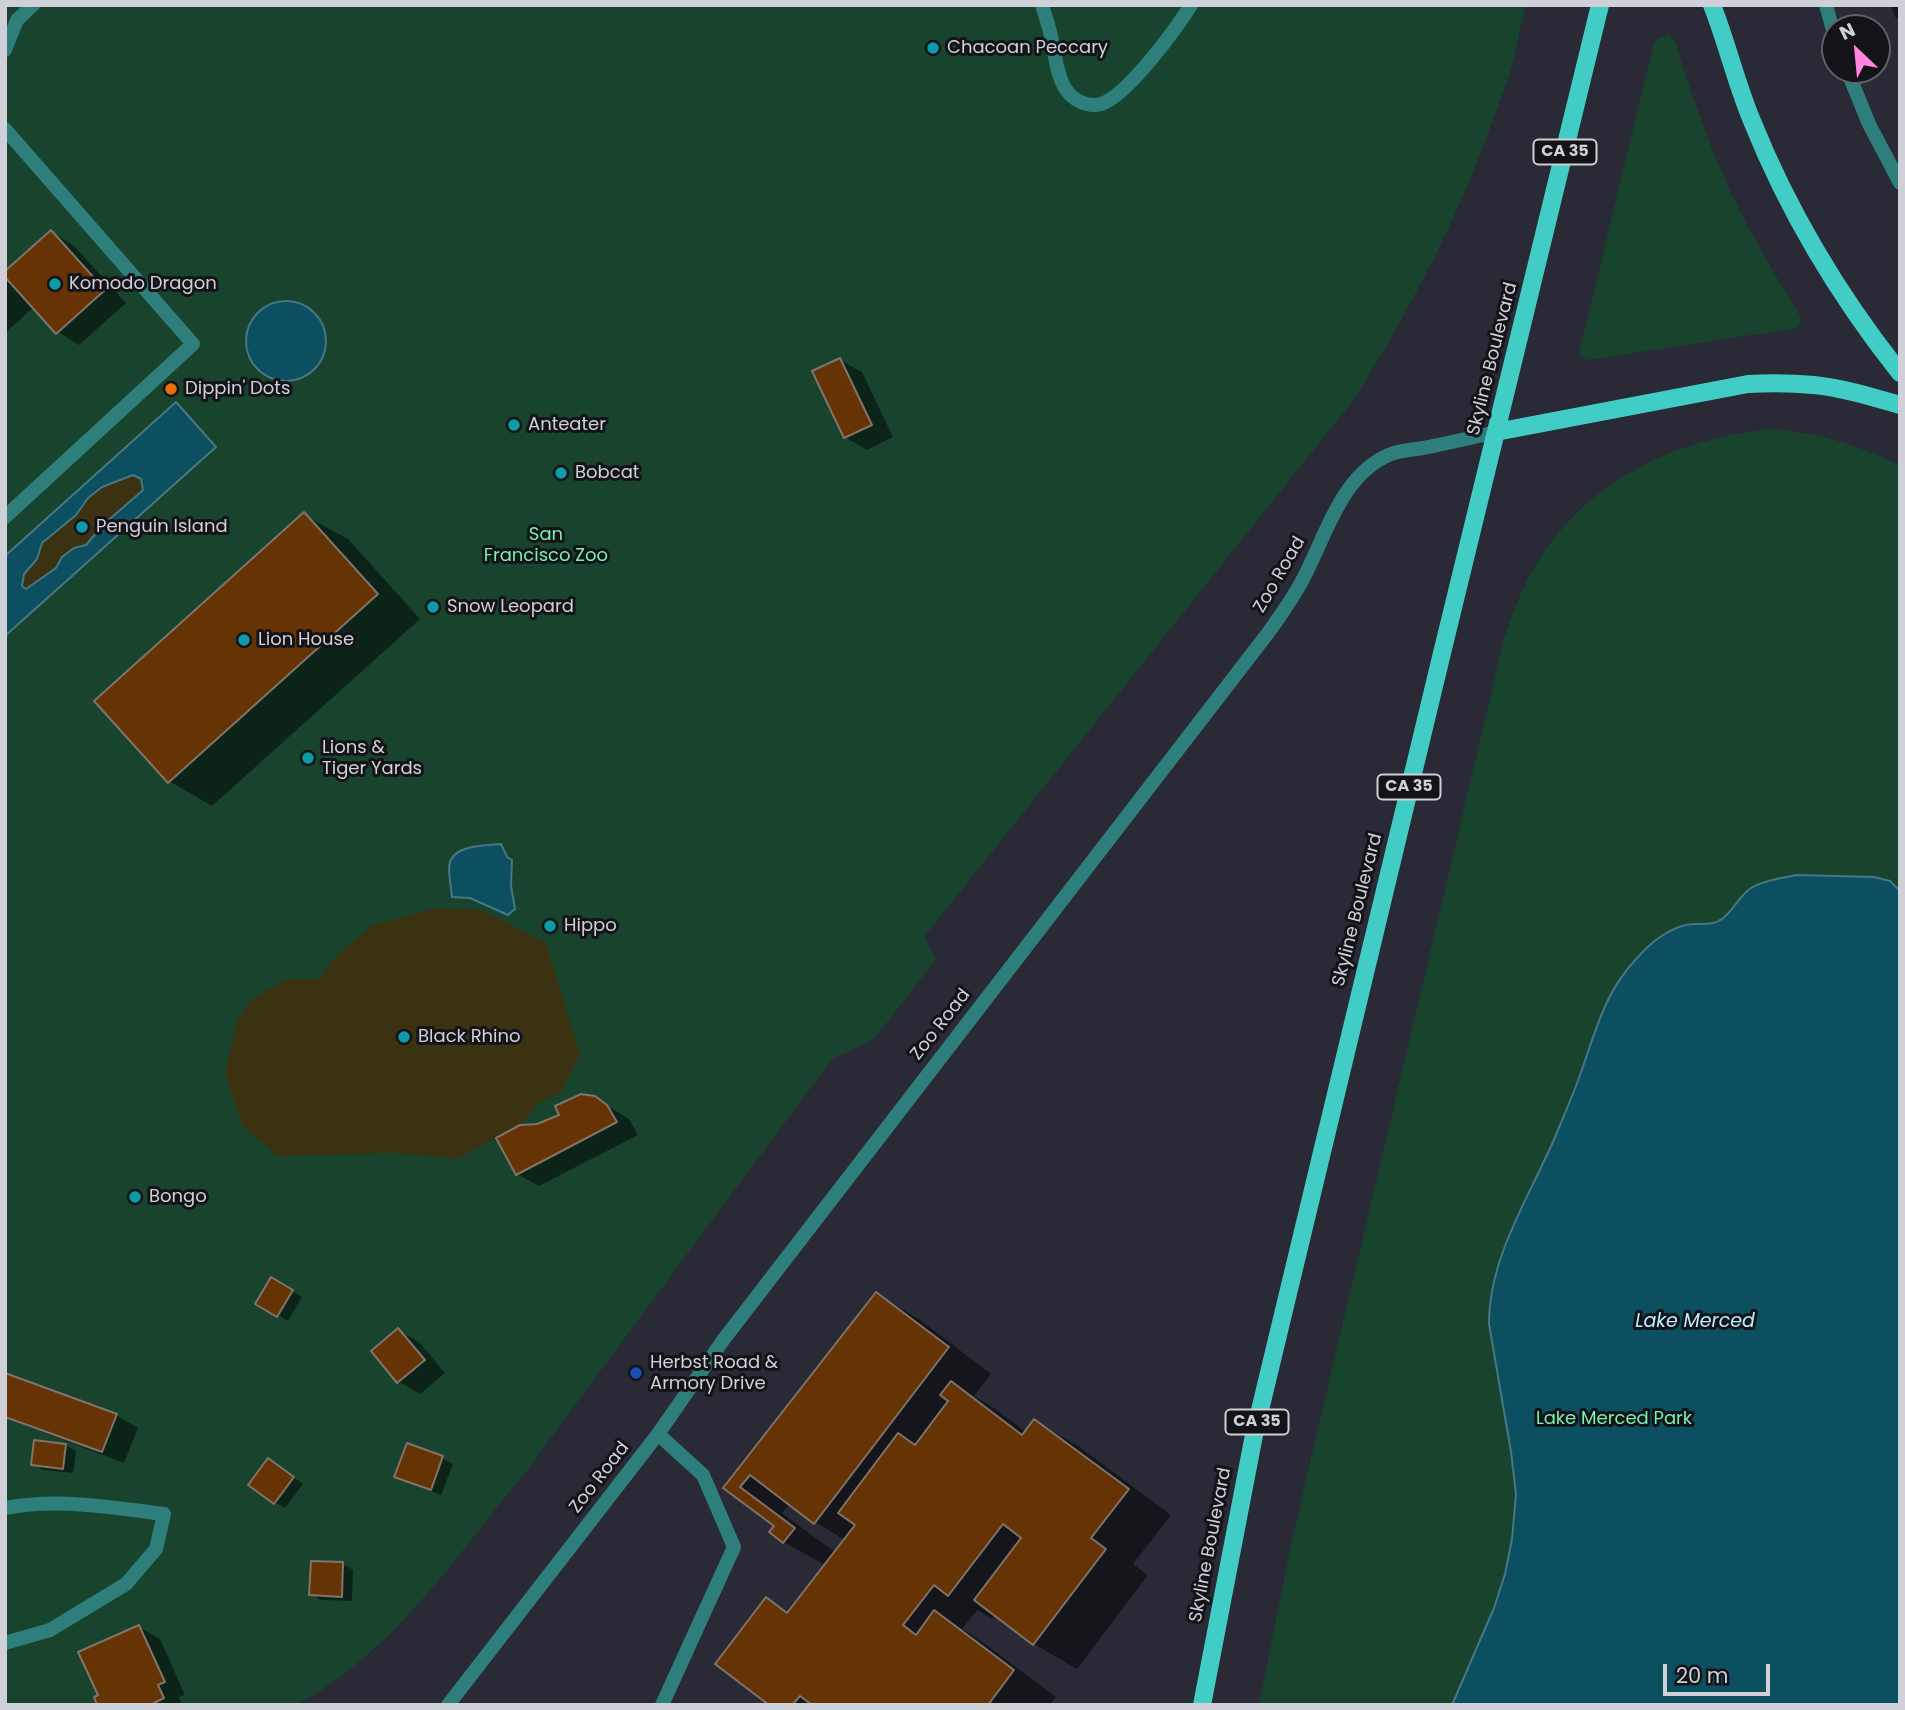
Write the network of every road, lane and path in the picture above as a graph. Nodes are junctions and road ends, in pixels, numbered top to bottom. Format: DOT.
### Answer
graph roads {
  1 [pos="33,5"];
  2 [pos="1042,5"];
  3 [pos="1191,5"];
  4 [pos="1600,5"];
  5 [pos="1712,5"];
  6 [pos="5,50"];
  7 [pos="1853,84"];
  8 [pos="5,129"];
  9 [pos="1900,183"];
  10 [pos="1900,373"];
  11 [pos="1900,405"];
  12 [pos="1496,432"];
  13 [pos="5,517"];
  14 [pos="658,1434"];
  15 [pos="5,1508"];
  16 [pos="5,1643"];
  17 [pos="449,1705"];
  18 [pos="662,1705"];
  19 [pos="1202,1705"];
  1 -- 6 [label="street"];
  2 -- 3 [label="street"];
  4 -- 12 [label="main road, Skyline Boulevard / CA 35"];
  5 -- 10 [label="main road"];
  7 -- 9 [label="street"];
  8 -- 13 [label="street"];
  11 -- 12 [label="main road"];
  12 -- 14 [label="street, Zoo Road"];
  12 -- 19 [label="main road, Skyline Boulevard / CA 35"];
  14 -- 17 [label="street, Zoo Road"];
  14 -- 18 [label="street"];
  15 -- 16 [label="street"];
}
